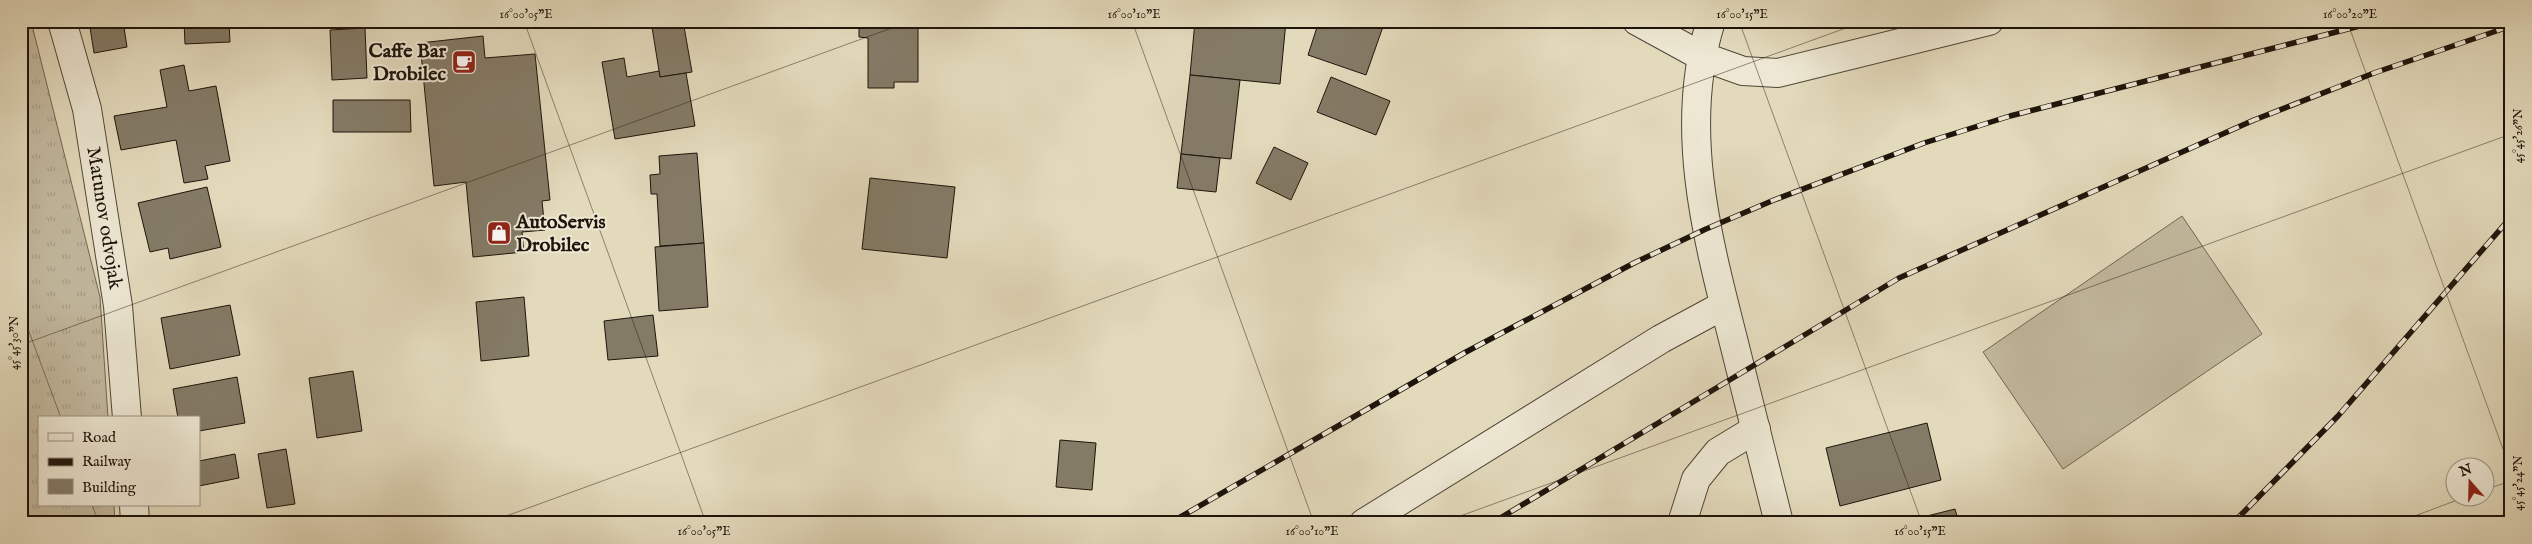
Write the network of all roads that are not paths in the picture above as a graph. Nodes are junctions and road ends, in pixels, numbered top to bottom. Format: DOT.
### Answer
graph roads {
  1 [pos="62,21"];
  2 [pos="1637,21"];
  3 [pos="1712,21"];
  4 [pos="1989,21"];
  5 [pos="1701,56"];
  6 [pos="1724,306"];
  7 [pos="127,416"];
  8 [pos="1756,429"];
  9 [pos="134,506"];
  10 [pos="135,523"];
  11 [pos="1364,523"];
  12 [pos="1682,523"];
  13 [pos="1778,523"];
  1 -- 7 [label="street, Matunov odvojak"];
  2 -- 5 [label="street"];
  3 -- 5 [label="street"];
  4 -- 5 [label="street"];
  5 -- 6 [label="street"];
  6 -- 8 [label="street"];
  6 -- 11 [label="street"];
  8 -- 12 [label="street"];
  8 -- 13 [label="street"];
  9 -- 10 [label="street"];
}
